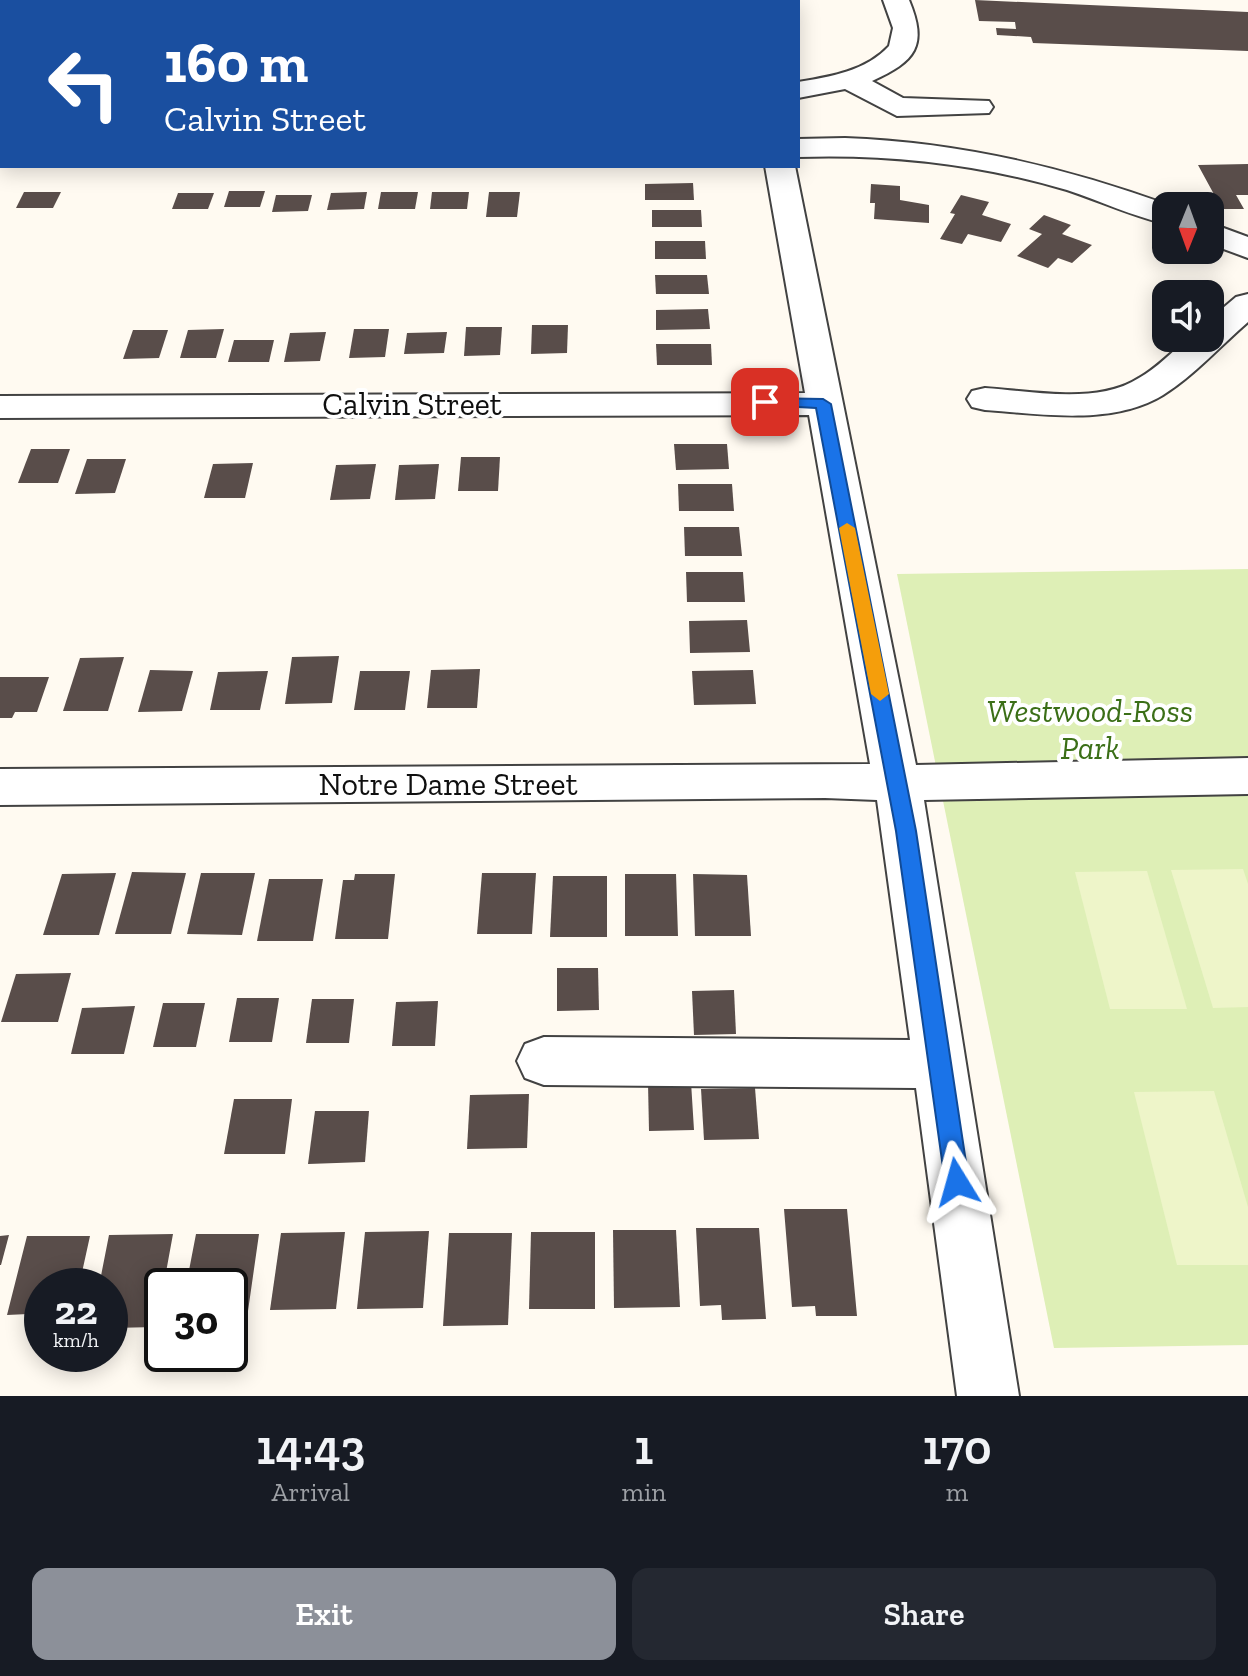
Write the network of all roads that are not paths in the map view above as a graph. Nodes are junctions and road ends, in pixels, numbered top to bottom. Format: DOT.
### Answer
graph roads {
  1 [pos="896,0"];
  2 [pos="848,79"];
  3 [pos="800,90"];
  4 [pos="979,107"];
  5 [pos="800,148"];
  6 [pos="780,168"];
  7 [pos="1152,209"];
  8 [pos="1225,232"];
  9 [pos="1248,248"];
  10 [pos="1248,304"];
  11 [pos="1224,324"];
  12 [pos="1192,352"];
  13 [pos="985,399"];
  14 [pos="823,404"];
  15 [pos="0,407"];
  16 [pos="1248,776"];
  17 [pos="897,783"];
  18 [pos="0,787"];
  19 [pos="544,1061"];
  20 [pos="940,1064"];
  21 [pos="988,1396"];
  1 -- 2 [label="street"];
  2 -- 3 [label="street"];
  2 -- 4 [label="street"];
  5 -- 7 [label="street"];
  6 -- 14 [label="street"];
  8 -- 9 [label="street"];
  10 -- 11 [label="street"];
  12 -- 13 [label="street"];
  14 -- 15 [label="street, Calvin Street"];
  14 -- 17 [label="street"];
  16 -- 17 [label="street, Notre Dame Street"];
  17 -- 18 [label="street, Notre Dame Street"];
  17 -- 20 [label="street"];
  19 -- 20 [label="street"];
  20 -- 21 [label="street"];
}
